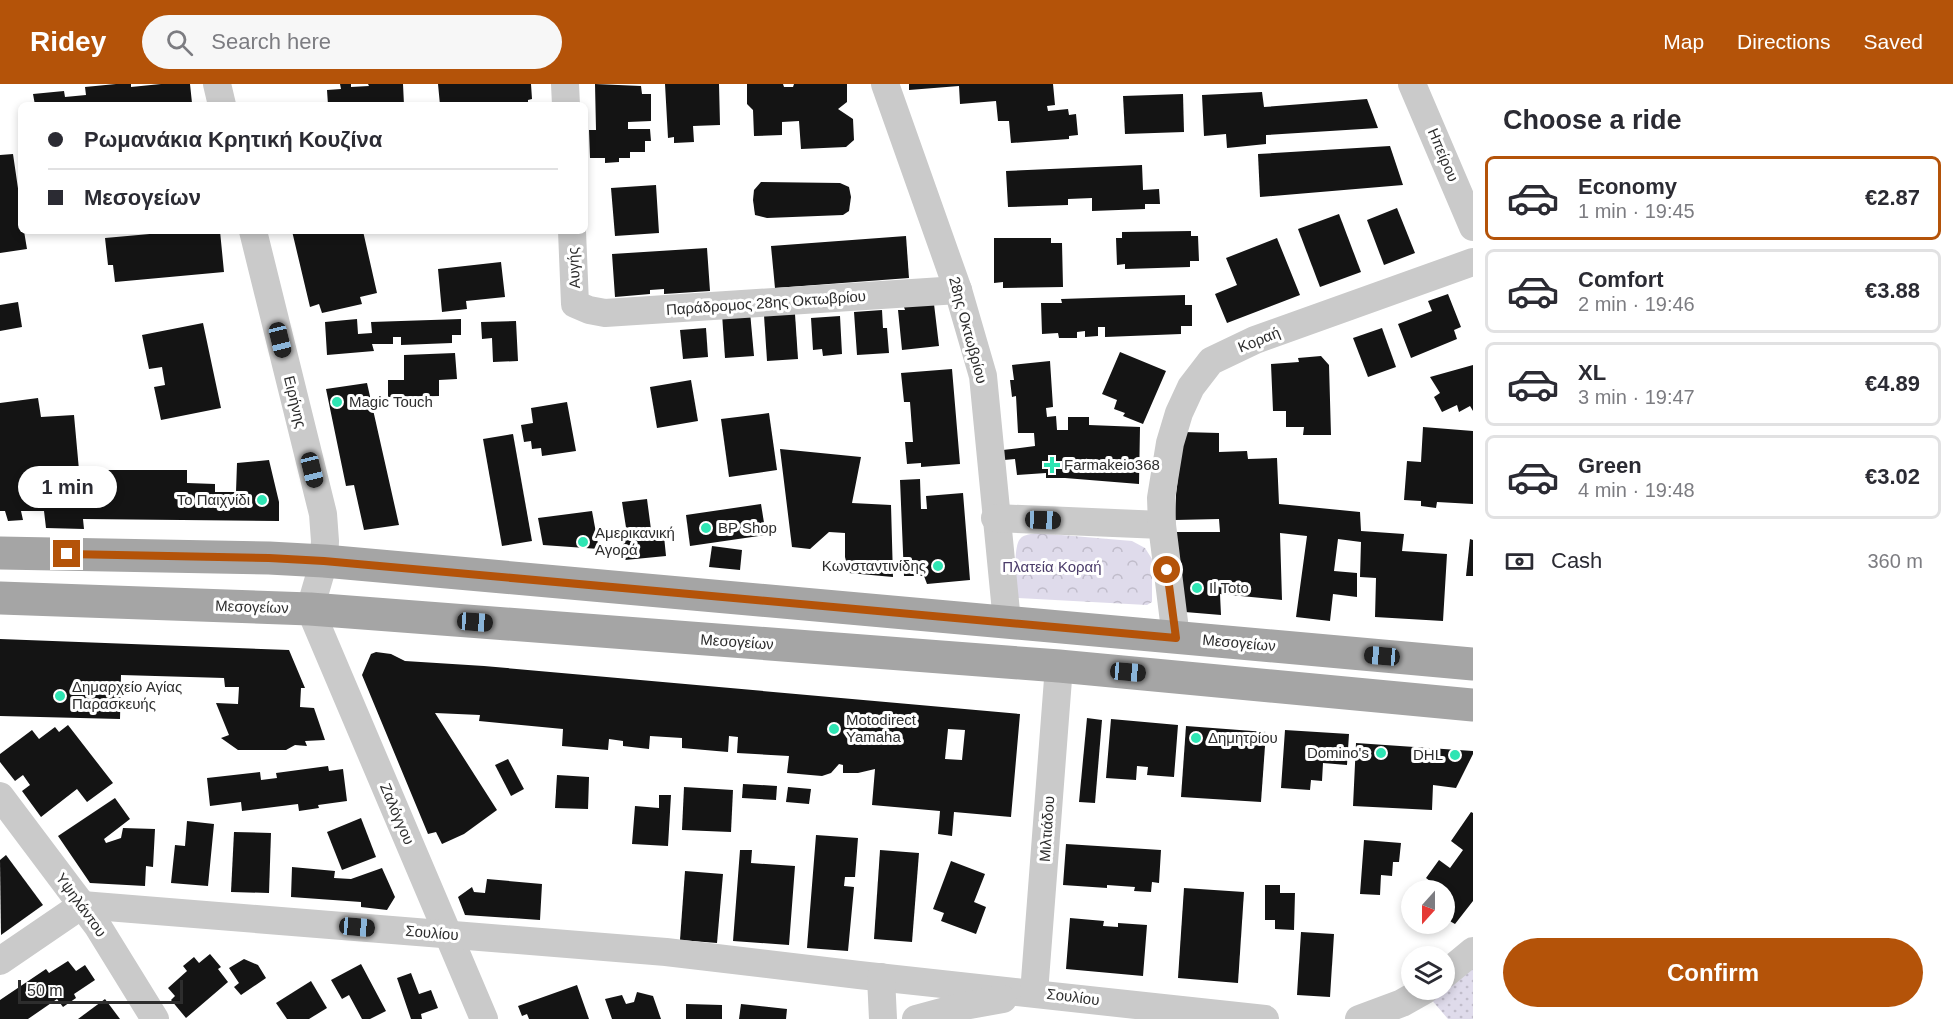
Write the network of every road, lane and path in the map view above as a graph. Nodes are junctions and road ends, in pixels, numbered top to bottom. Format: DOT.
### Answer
graph roads {
  1 [pos="565,84"];
  2 [pos="885,84"];
  3 [pos="1412,84"];
  4 [pos="566,102"];
  5 [pos="1473,227"];
  6 [pos="254,234"];
  7 [pos="572,234"];
  8 [pos="1473,262"];
  9 [pos="958,290"];
  10 [pos="575,304"];
  11 [pos="995,518"];
  12 [pos="1162,525"];
  13 [pos="0,553"];
  14 [pos="324,561"];
  15 [pos="0,598"];
  16 [pos="310,609"];
  17 [pos="1007,622"];
  18 [pos="1176,638"];
  19 [pos="1473,664"];
  20 [pos="1059,666"];
  21 [pos="1473,705"];
  22 [pos="0,796"];
  23 [pos="82,905"];
  24 [pos="449,934"];
  25 [pos="1473,951"];
  26 [pos="0,961"];
  27 [pos="1455,966"];
  28 [pos="881,977"];
  29 [pos="1034,993"];
  30 [pos="1407,1000"];
  31 [pos="475,1016"];
  32 [pos="156,1019"];
  33 [pos="883,1019"];
  34 [pos="916,1019"];
  35 [pos="1265,1019"];
  36 [pos="1359,1019"];
  1 -- 4 [label="street"];
  2 -- 9 [label="street, 28ης Οκτωβρίου"];
  3 -- 5 [label="street, Ηπείρου"];
  6 -- 14 [label="street, Ειρήνης"];
  7 -- 10 [label="street, Αυγής"];
  8 -- 12 [label="street, Κοραή"];
  9 -- 10 [label="street, Παράδρομος 28ης Οκτωβρίου"];
  9 -- 11 [label="street, 28ης Οκτωβρίου"];
  11 -- 12 [label="street"];
  11 -- 17 [label="street, 28ης Οκτωβρίου"];
  12 -- 18 [label="street, Κοραή"];
  13 -- 14 [label="main road, Μεσογείων"];
  14 -- 16 [label="street, Ειρήνης"];
  14 -- 17 [label="main road, Μεσογείων"];
  15 -- 16 [label="main road, Μεσογείων"];
  16 -- 20 [label="main road, Μεσογείων"];
  16 -- 24 [label="street, Ζαλόγγου"];
  17 -- 18 [label="main road, Μεσογείων"];
  18 -- 19 [label="main road, Μεσογείων"];
  20 -- 21 [label="main road, Μεσογείων"];
  20 -- 29 [label="street, Μιλτιάδου"];
  22 -- 23 [label="street, Υψηλάντου"];
  23 -- 24 [label="street, Σουλίου"];
  23 -- 26 [label="street"];
  23 -- 32 [label="street, Υψηλάντου"];
  24 -- 28 [label="street, Σουλίου"];
  24 -- 31 [label="street, Ζαλόγγου"];
  25 -- 27 [label="street"];
  28 -- 29 [label="street, Σουλίου"];
  28 -- 33 [label="street"];
  29 -- 34 [label="street"];
  29 -- 35 [label="street, Σουλίου"];
  30 -- 36 [label="street"];
}
